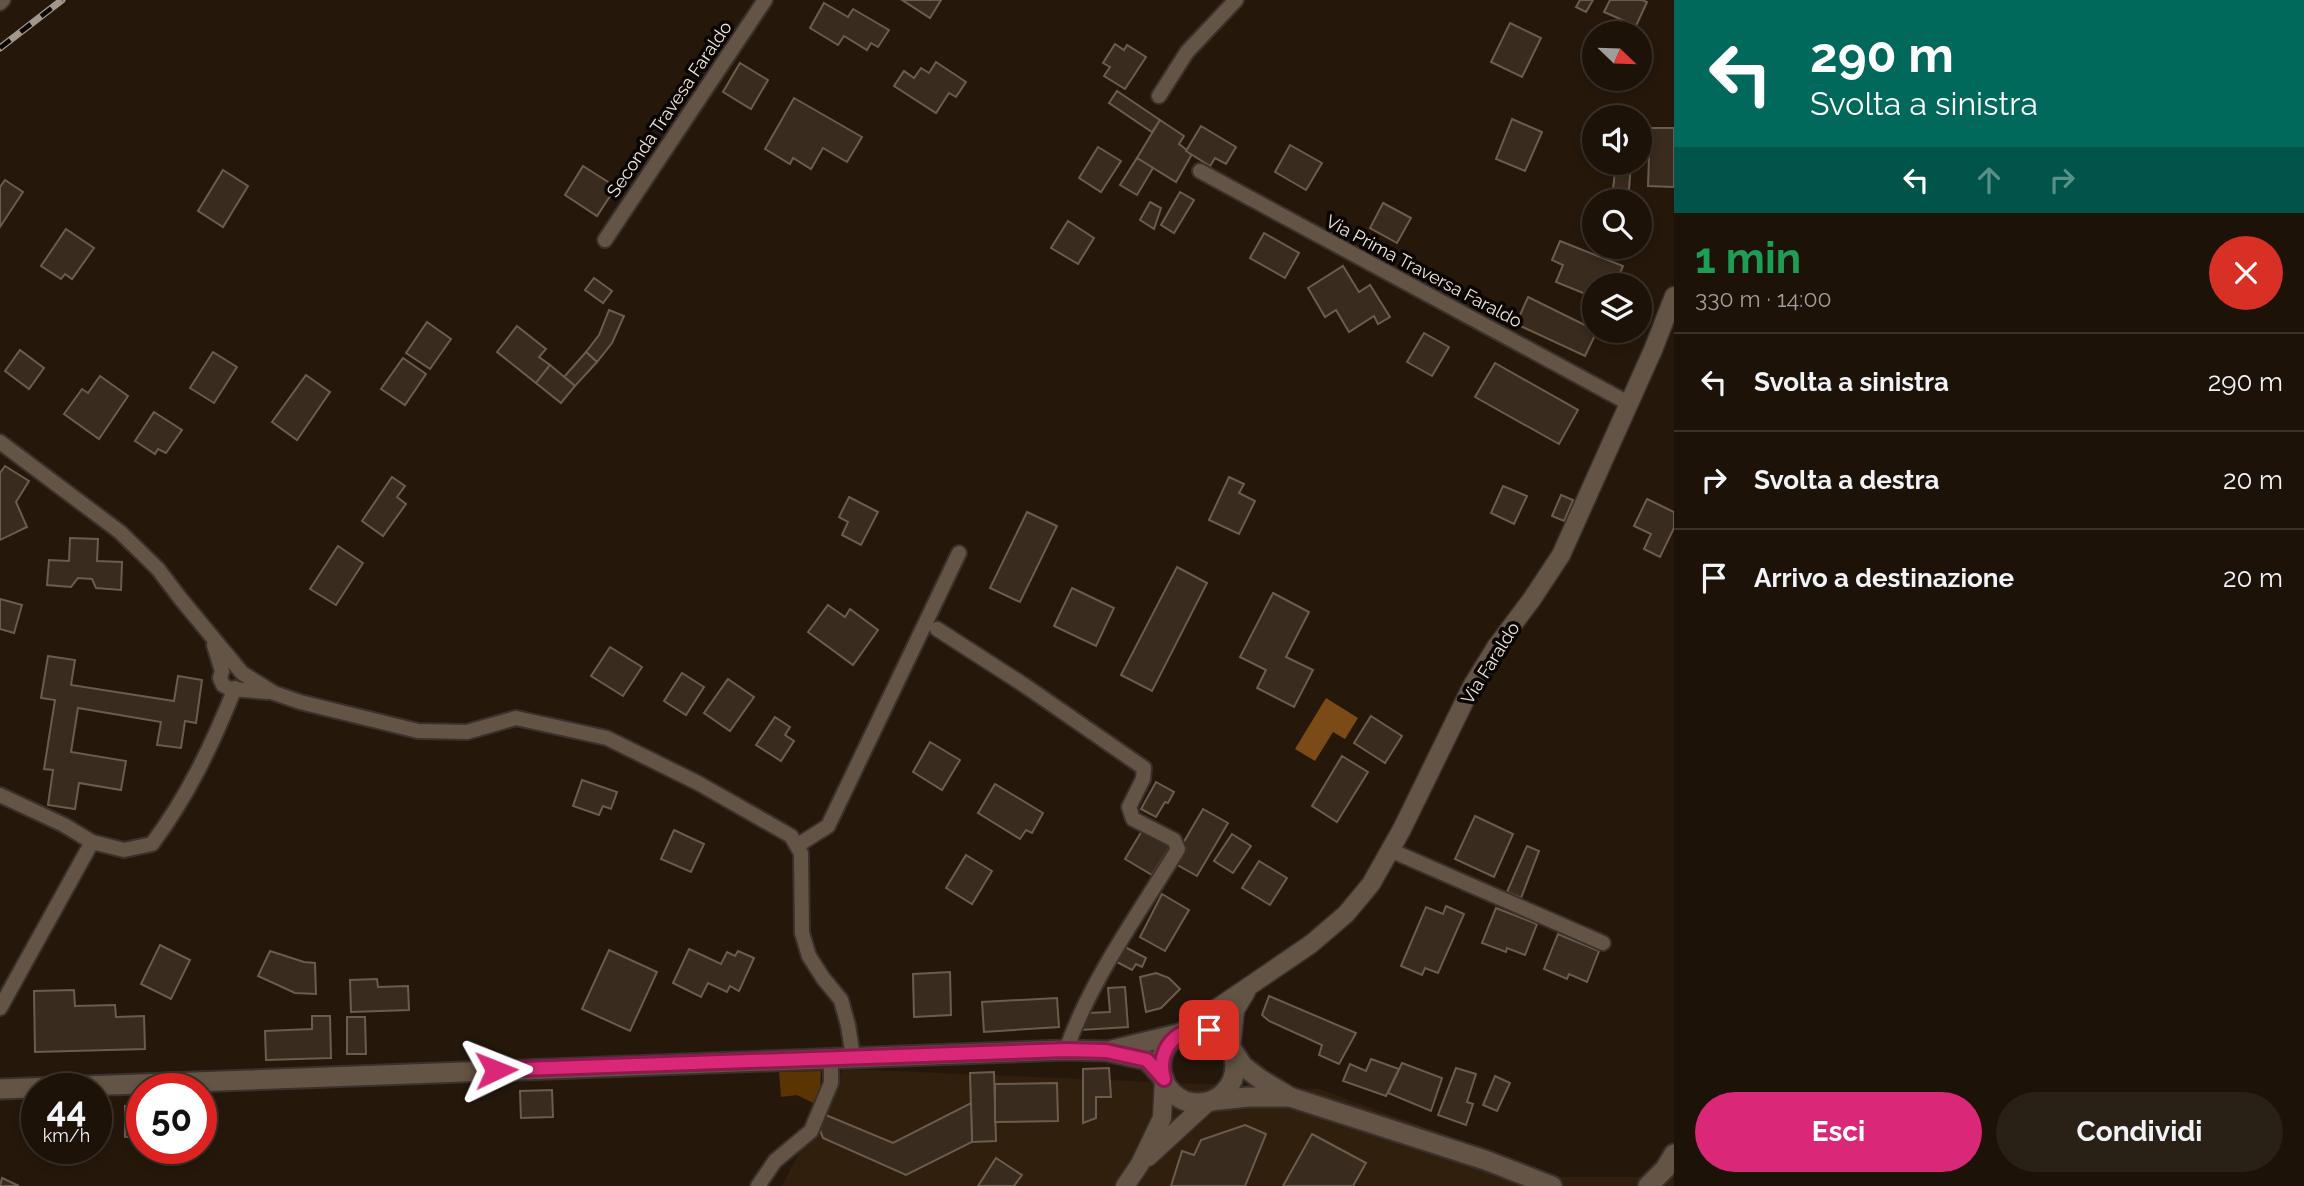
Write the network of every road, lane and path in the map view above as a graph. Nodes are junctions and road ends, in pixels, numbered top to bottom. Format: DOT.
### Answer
graph roads {
  1 [pos="765,0"];
  2 [pos="1236,0"];
  3 [pos="1158,96"];
  4 [pos="1200,171"];
  5 [pos="605,240"];
  6 [pos="1674,296"];
  7 [pos="1630,404"];
  8 [pos="0,442"];
  9 [pos="959,553"];
  10 [pos="937,629"];
  11 [pos="212,637"];
  12 [pos="239,670"];
  13 [pos="229,683"];
  14 [pos="274,693"];
  15 [pos="0,795"];
  16 [pos="92,842"];
  17 [pos="797,845"];
  18 [pos="1390,850"];
  19 [pos="1603,943"];
  20 [pos="1248,987"];
  21 [pos="0,1008"];
  22 [pos="1179,1034"];
  23 [pos="1231,1048"];
  24 [pos="1066,1050"];
  25 [pos="1106,1051"];
  26 [pos="831,1057"];
  27 [pos="853,1057"];
  28 [pos="1164,1079"];
  29 [pos="0,1089"];
  30 [pos="1290,1097"];
  31 [pos="1209,1101"];
  32 [pos="1674,1154"];
  33 [pos="1140,1164"];
  34 [pos="758,1186"];
  35 [pos="1125,1186"];
  36 [pos="1552,1186"];
  37 [pos="1648,1186"];
  1 -- 5 [label="street, Seconda Travesa Faraldo"];
  2 -- 3 [label="street"];
  4 -- 7 [label="street, Via Prima Traversa Faraldo"];
  6 -- 7 [label="street, Via Faraldo"];
  7 -- 18 [label="street, Via Faraldo"];
  8 -- 11 [label="street"];
  9 -- 17 [label="street"];
  10 -- 24 [label="street"];
  11 -- 12 [label="street"];
  11 -- 13 [label="street"];
  12 -- 13 [label="street"];
  12 -- 14 [label="street"];
  13 -- 14 [label="street"];
  13 -- 16 [label="street"];
  14 -- 17 [label="street"];
  15 -- 16 [label="street"];
  16 -- 21 [label="street"];
  17 -- 27 [label="street"];
  18 -- 19 [label="street"];
  18 -- 20 [label="street, Via Faraldo"];
  20 -- 22 [label="street, Via Faraldo"];
  20 -- 23 [label="street"];
  22 -- 23 [label="main road"];
  22 -- 25 [label="main road"];
  22 -- 28 [label="main road"];
  23 -- 30 [label="main road"];
  23 -- 31 [label="main road"];
  24 -- 25 [label="main road"];
  24 -- 27 [label="main road"];
  25 -- 28 [label="main road"];
  26 -- 27 [label="main road"];
  26 -- 29 [label="main road"];
  26 -- 34 [label="street"];
  28 -- 31 [label="main road"];
  28 -- 33 [label="street"];
  30 -- 31 [label="main road"];
  30 -- 36 [label="main road"];
  31 -- 33 [label="street"];
  32 -- 37 [label="main road"];
  33 -- 35 [label="street"];
}
